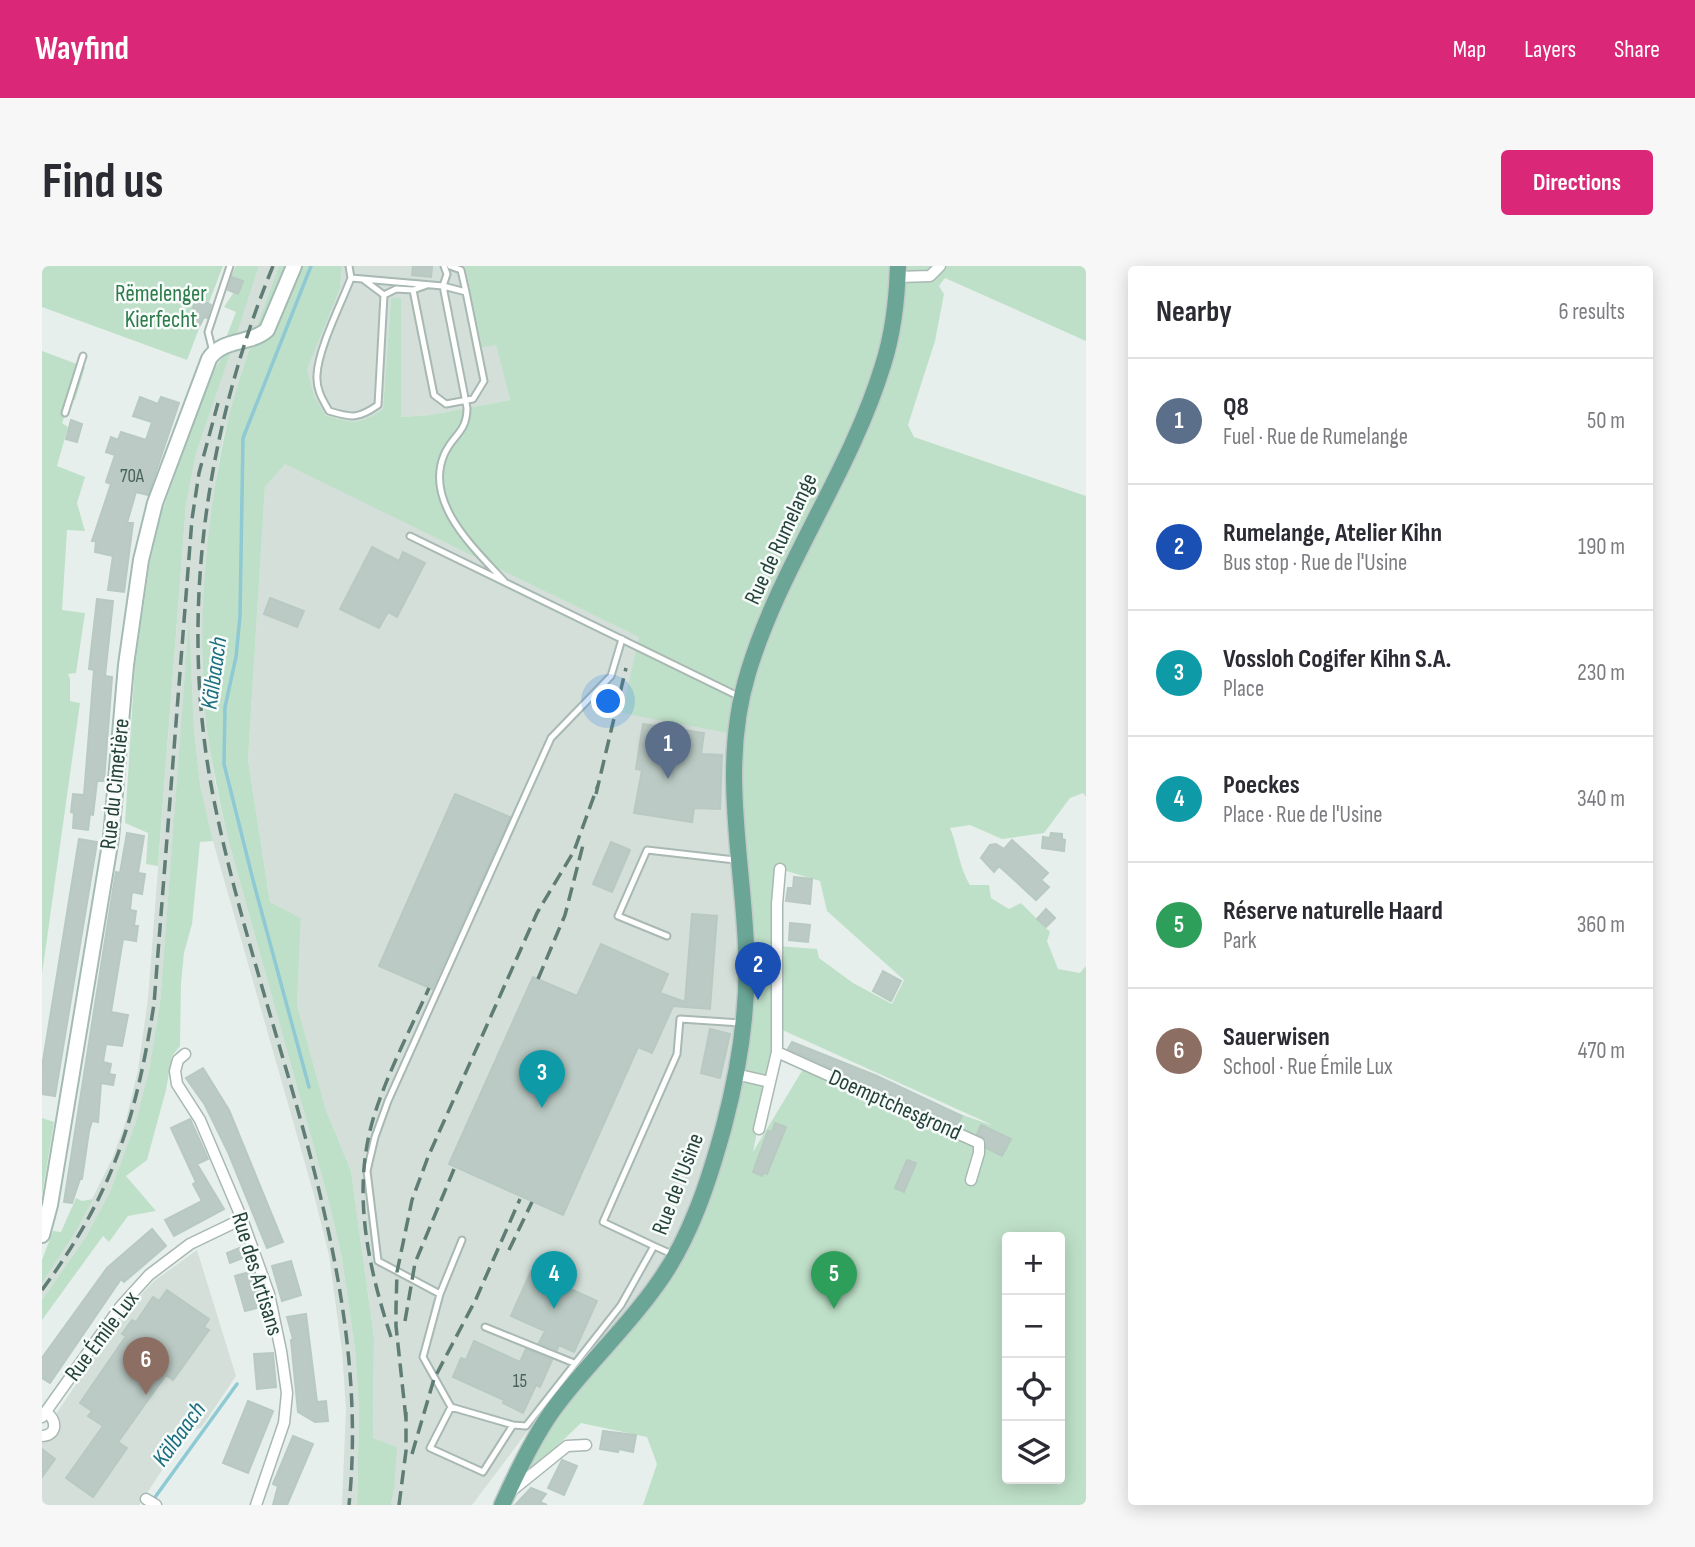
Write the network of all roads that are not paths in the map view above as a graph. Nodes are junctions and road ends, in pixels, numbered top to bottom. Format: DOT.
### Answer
graph roads {
  1 [pos="230,266"];
  2 [pos="294,266"];
  3 [pos="349,266"];
  4 [pos="444,266"];
  5 [pos="450,266"];
  6 [pos="940,266"];
  7 [pos="898,271"];
  8 [pos="351,278"];
  9 [pos="364,280"];
  10 [pos="427,285"];
  11 [pos="443,286"];
  12 [pos="413,290"];
  13 [pos="466,292"];
  14 [pos="384,295"];
  15 [pos="218,349"];
  16 [pos="83,356"];
  17 [pos="465,401"];
  18 [pos="65,413"];
  19 [pos="410,536"];
  20 [pos="506,583"];
  21 [pos="622,639"];
  22 [pos="740,698"];
  23 [pos="737,837"];
  24 [pos="739,860"];
  25 [pos="780,869"];
  26 [pos="667,936"];
  27 [pos="742,1023"];
  28 [pos="777,1052"];
  29 [pos="186,1055"];
  30 [pos="735,1074"];
  31 [pos="770,1082"];
  32 [pos="759,1129"];
  33 [pos="971,1180"];
  34 [pos="45,1219"];
  35 [pos="242,1219"];
  36 [pos="42,1235"];
  37 [pos="462,1240"];
  38 [pos="654,1246"];
  39 [pos="675,1256"];
  40 [pos="440,1294"];
  41 [pos="485,1327"];
  42 [pos="574,1363"];
  43 [pos="451,1407"];
  44 [pos="46,1411"];
  45 [pos="513,1425"];
  46 [pos="42,1436"];
  47 [pos="586,1444"];
  48 [pos="146,1499"];
  49 [pos="505,1499"];
  50 [pos="156,1505"];
  51 [pos="256,1505"];
  1 -- 15 [label="lane"];
  2 -- 15 [label="main road"];
  3 -- 8 [label="lane"];
  4 -- 11 [label="lane"];
  5 -- 13 [label="lane"];
  6 -- 7 [label="street"];
  7 -- 22 [label="main road, Rue de Rumelange"];
  8 -- 9 [label="lane"];
  8 -- 14 [label="lane"];
  9 -- 10 [label="lane"];
  9 -- 14 [label="lane"];
  10 -- 11 [label="lane"];
  10 -- 12 [label="lane"];
  11 -- 13 [label="lane"];
  11 -- 17 [label="lane"];
  12 -- 14 [label="lane"];
  12 -- 17 [label="lane"];
  13 -- 17 [label="lane"];
  15 -- 34 [label="main road, Rue du Cimetière"];
  16 -- 18 [label="lane"];
  17 -- 20 [label="lane"];
  19 -- 20 [label="lane"];
  20 -- 21 [label="lane"];
  21 -- 22 [label="lane"];
  21 -- 40 [label="lane"];
  22 -- 23 [label="main road, Rue de Rumelange"];
  23 -- 24 [label="main road, Rue de l'Usine"];
  24 -- 26 [label="lane"];
  24 -- 27 [label="main road, Rue de l'Usine"];
  25 -- 28 [label="street"];
  27 -- 30 [label="main road, Rue de l'Usine"];
  27 -- 38 [label="lane"];
  28 -- 31 [label="street"];
  28 -- 33 [label="street, Doemptchesgrond"];
  29 -- 35 [label="street, Rue des Artisans"];
  30 -- 31 [label="street"];
  30 -- 39 [label="main road, Rue de l'Usine"];
  31 -- 32 [label="street"];
  34 -- 36 [label="main road, Rue du Cimetière"];
  35 -- 44 [label="street, Rue Émile Lux"];
  35 -- 51 [label="street, Rue des Artisans"];
  37 -- 40 [label="lane"];
  38 -- 39 [label="lane"];
  38 -- 42 [label="lane"];
  39 -- 49 [label="main road, Rue de l'Usine"];
  40 -- 43 [label="lane"];
  41 -- 42 [label="lane"];
  42 -- 45 [label="lane"];
  43 -- 45 [label="lane"];
  43 -- 45 [label="lane"];
  44 -- 46 [label="street"];
  47 -- 49 [label="street, Rue de l'Usine"];
  48 -- 50 [label="street"];
}
